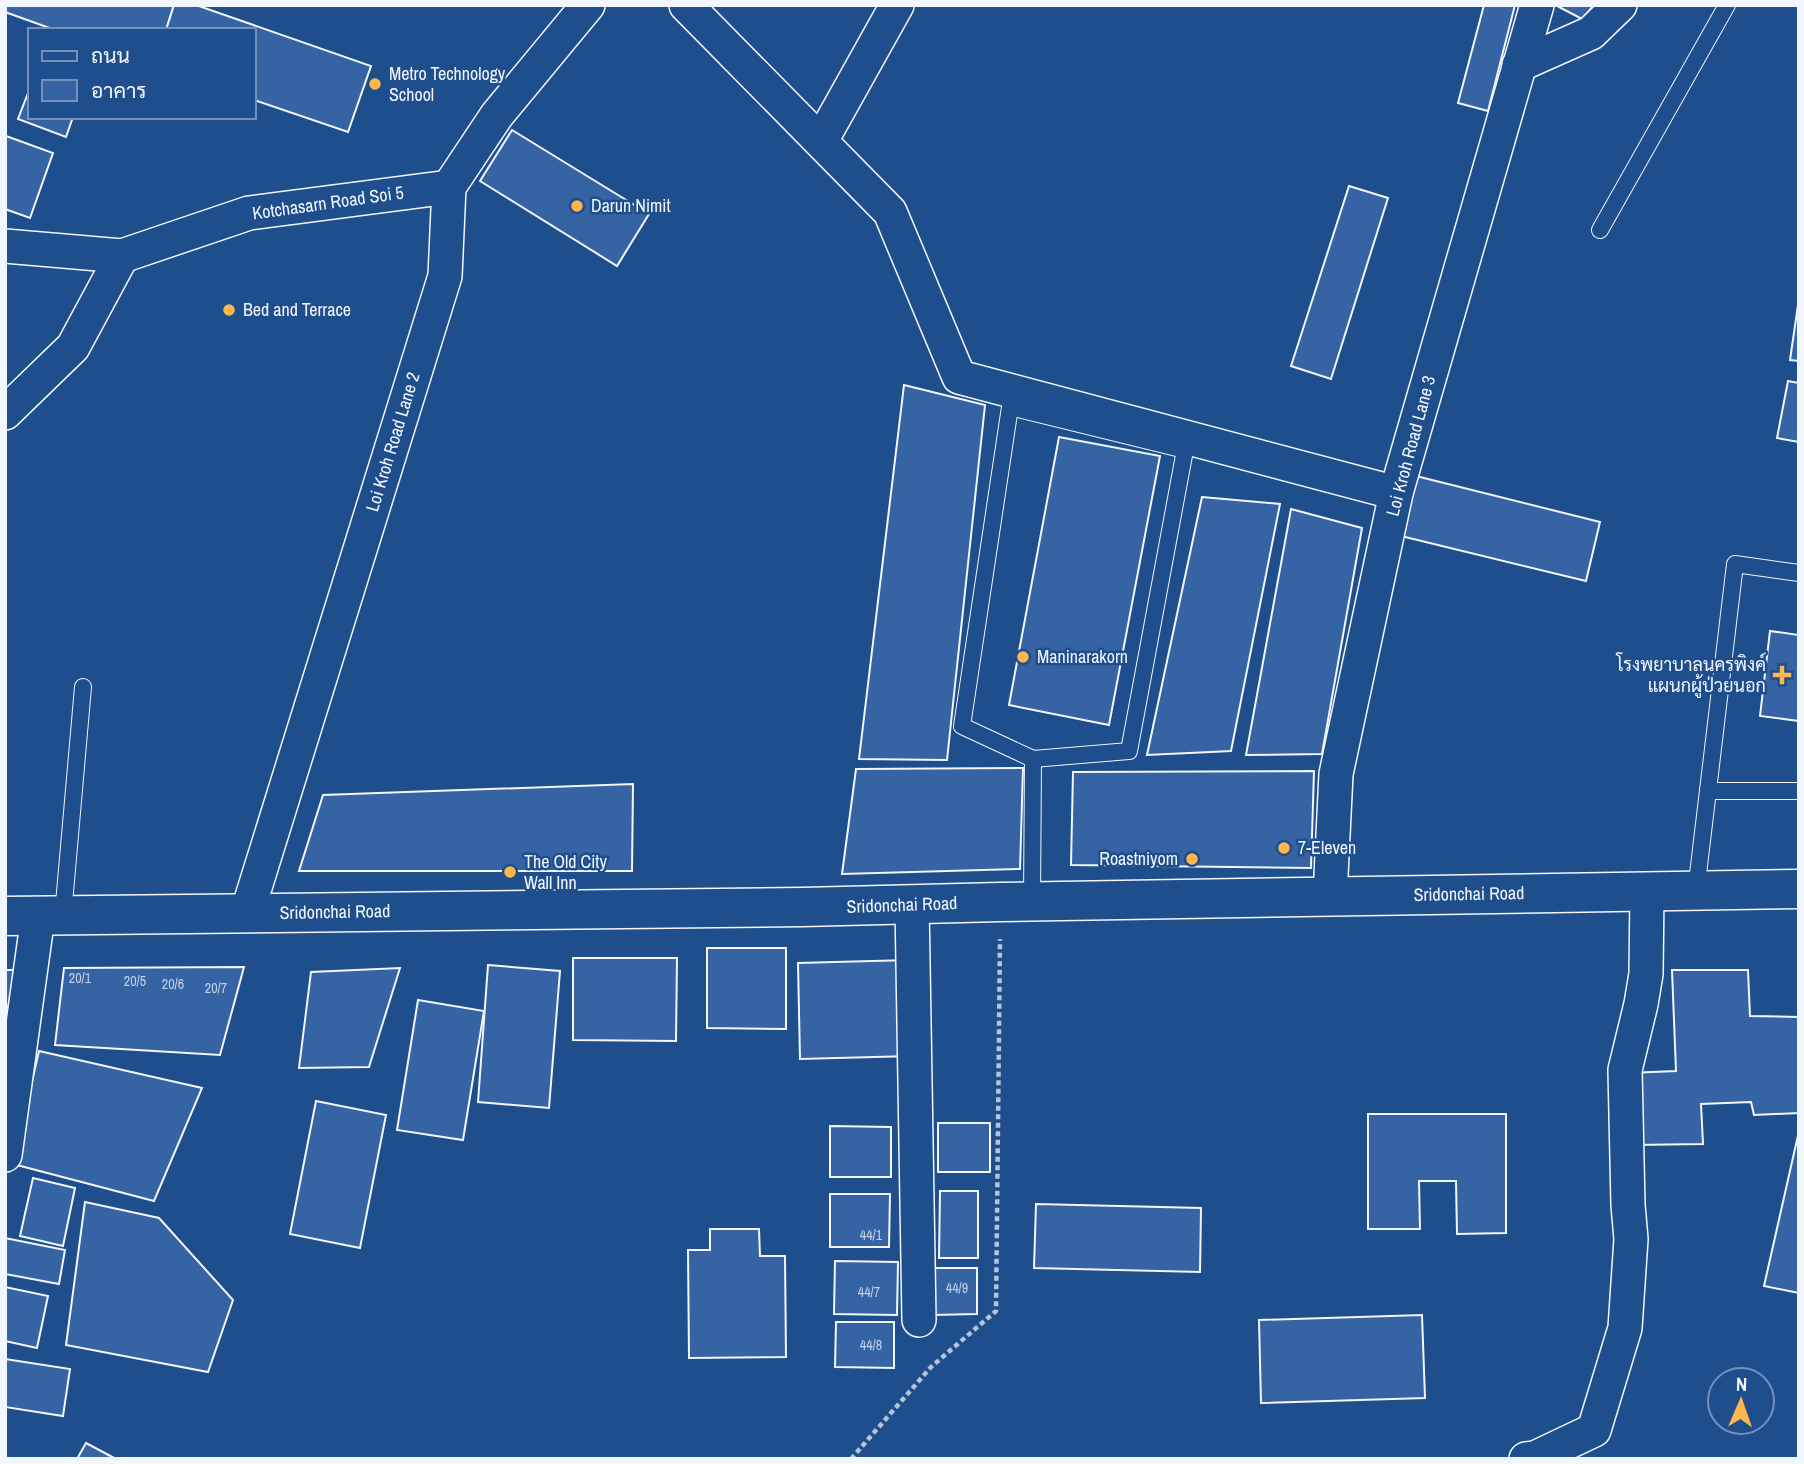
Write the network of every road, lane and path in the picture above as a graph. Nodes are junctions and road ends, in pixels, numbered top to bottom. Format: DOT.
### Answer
graph roads {
  1 [pos="588,5"];
  2 [pos="686,5"];
  3 [pos="897,5"];
  4 [pos="1537,5"];
  5 [pos="1620,5"];
  6 [pos="1727,5"];
  7 [pos="1519,65"];
  8 [pos="821,141"];
  9 [pos="449,187"];
  10 [pos="1600,230"];
  11 [pos="5,246"];
  12 [pos="122,256"];
  13 [pos="5,413"];
  14 [pos="1396,493"];
  15 [pos="1799,573"];
  16 [pos="83,687"];
  17 [pos="1033,759"];
  18 [pos="1708,791"];
  19 [pos="1799,791"];
  20 [pos="1799,889"];
  21 [pos="1696,891"];
  22 [pos="1647,892"];
  23 [pos="1330,896"];
  24 [pos="1016,902"];
  25 [pos="912,904"];
  26 [pos="247,913"];
  27 [pos="35,916"];
  28 [pos="5,1155"];
  29 [pos="919,1320"];
  30 [pos="851,1459"];
  31 [pos="1525,1459"];
  1 -- 9 [label="street"];
  2 -- 8 [label="street"];
  3 -- 8 [label="street"];
  4 -- 7 [label="street, Loi Kroh Road Lane 3"];
  5 -- 7 [label="street"];
  6 -- 10 [label="lane"];
  7 -- 14 [label="street, Loi Kroh Road Lane 3"];
  8 -- 14 [label="street"];
  9 -- 12 [label="street, Kotchasarn Road Soi 5"];
  9 -- 26 [label="street, Loi Kroh Road Lane 2"];
  11 -- 12 [label="street, Kotchasarn Road Soi 5"];
  12 -- 13 [label="street"];
  14 -- 23 [label="street, Loi Kroh Road Lane 3"];
  15 -- 18 [label="lane"];
  16 -- 27 [label="lane"];
  17 -- 17 [label="lane"];
  17 -- 24 [label="lane"];
  18 -- 19 [label="lane"];
  18 -- 21 [label="lane"];
  20 -- 21 [label="street, Sridonchai Road"];
  21 -- 22 [label="street, Sridonchai Road"];
  22 -- 23 [label="street, Sridonchai Road"];
  22 -- 31 [label="street"];
  23 -- 24 [label="street, Sridonchai Road"];
  24 -- 25 [label="street, Sridonchai Road"];
  24 -- 30 [label="path"];
  25 -- 26 [label="street, Sridonchai Road"];
  25 -- 29 [label="street"];
  26 -- 27 [label="street, Sridonchai Road"];
  27 -- 28 [label="street"];
}
